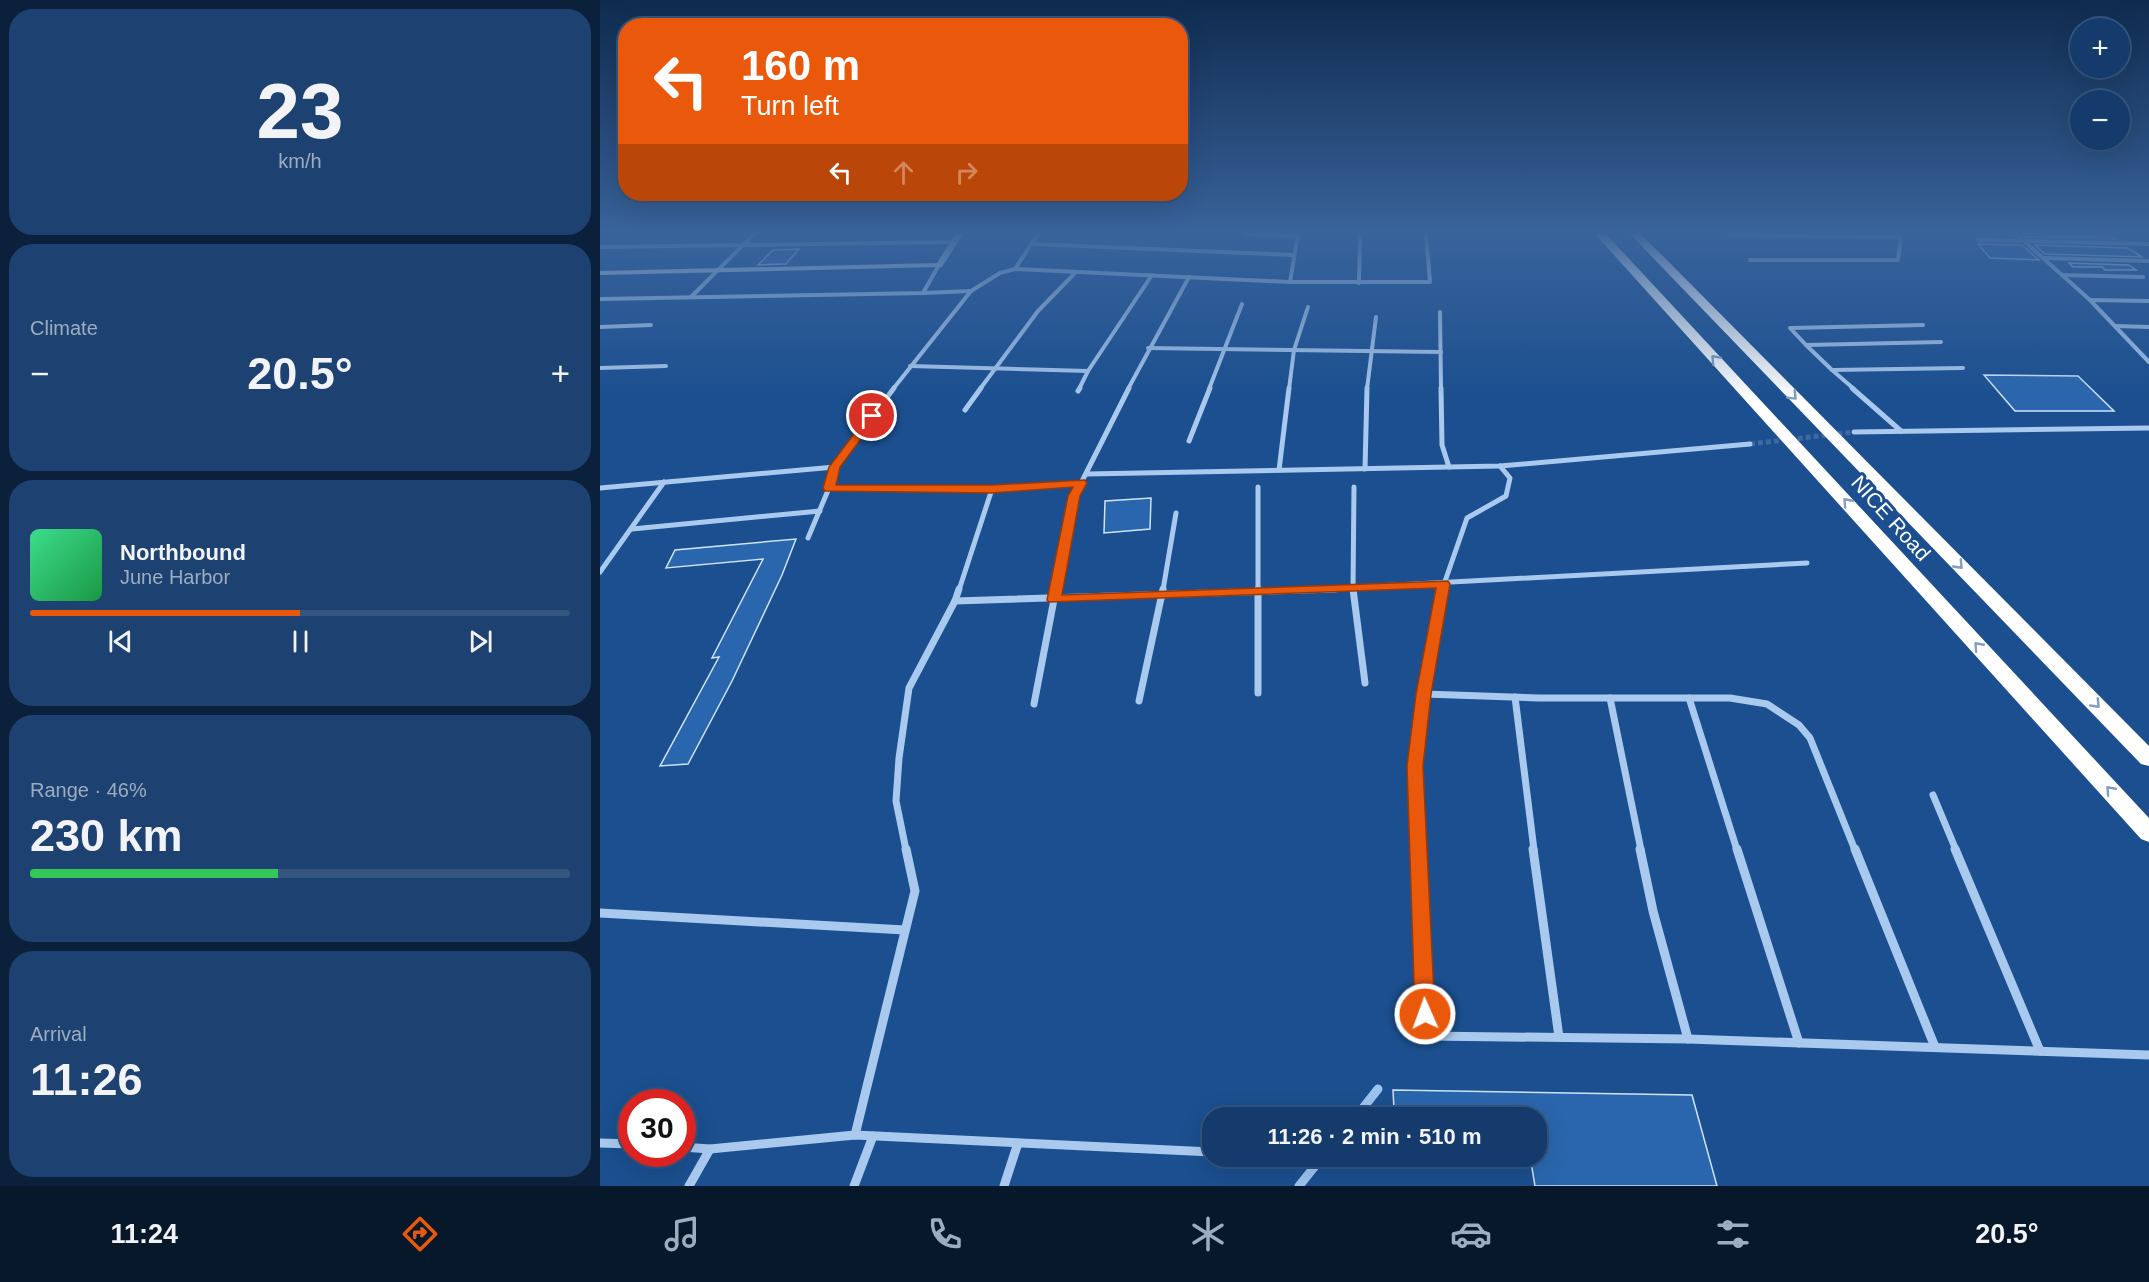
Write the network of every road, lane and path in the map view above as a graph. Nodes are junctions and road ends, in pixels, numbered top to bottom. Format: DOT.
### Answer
graph roads {
  1 [pos="699,289"];
  2 [pos="925,289"];
  3 [pos="974,289"];
  4 [pos="1059,289"];
  5 [pos="1142,289"];
  6 [pos="1182,289"];
  7 [pos="1651,289"];
  8 [pos="1689,289"];
  9 [pos="2078,289"];
  10 [pos="971,291"];
  11 [pos="923,293"];
  12 [pos="691,297"];
  13 [pos="600,299"];
  14 [pos="2090,300"];
  15 [pos="2149,301"];
  16 [pos="1242,304"];
  17 [pos="1308,307"];
  18 [pos="1440,312"];
  19 [pos="1376,317"];
  20 [pos="651,325"];
  21 [pos="1923,325"];
  22 [pos="2116,326"];
  23 [pos="600,327"];
  24 [pos="2149,327"];
  25 [pos="1941,342"];
  26 [pos="1806,345"];
  27 [pos="1148,348"];
  28 [pos="1225,349"];
  29 [pos="1294,350"];
  30 [pos="1370,352"];
  31 [pos="1442,352"];
  32 [pos="2149,362"];
  33 [pos="666,366"];
  34 [pos="910,366"];
  35 [pos="600,368"];
  36 [pos="995,368"];
  37 [pos="1963,368"];
  38 [pos="1832,370"];
  39 [pos="1088,371"];
  40 [pos="1078,391"];
  41 [pos="966,410"];
  42 [pos="2149,428"];
  43 [pos="1854,432"];
  44 [pos="1901,432"];
  45 [pos="1189,441"];
  46 [pos="1750,444"];
  47 [pos="1500,466"];
  48 [pos="835,467"];
  49 [pos="1449,467"];
  50 [pos="1365,469"];
  51 [pos="1279,470"];
  52 [pos="1087,474"];
  53 [pos="664,482"];
  54 [pos="1081,483"];
  55 [pos="1258,487"];
  56 [pos="600,488"];
  57 [pos="829,488"];
  58 [pos="1354,488"];
  59 [pos="992,489"];
  60 [pos="820,511"];
  61 [pos="1176,513"];
  62 [pos="632,530"];
  63 [pos="808,538"];
  64 [pos="1807,563"];
  65 [pos="600,572"];
  66 [pos="1443,584"];
  67 [pos="1353,588"];
  68 [pos="1257,591"];
  69 [pos="1161,595"];
  70 [pos="1054,600"];
  71 [pos="955,601"];
  72 [pos="1365,683"];
  73 [pos="1258,693"];
  74 [pos="1424,694"];
  75 [pos="1515,697"];
  76 [pos="1610,698"];
  77 [pos="1689,698"];
  78 [pos="1139,701"];
  79 [pos="1034,704"];
  80 [pos="2149,759"];
  81 [pos="1933,795"];
  82 [pos="2149,833"];
  83 [pos="601,915"];
  84 [pos="905,930"];
  85 [pos="1559,1037"];
  86 [pos="1688,1039"];
  87 [pos="1799,1043"];
  88 [pos="1935,1047"];
  89 [pos="2040,1051"];
  90 [pos="2149,1055"];
  91 [pos="855,1135"];
  92 [pos="873,1136"];
  93 [pos="600,1143"];
  94 [pos="1018,1143"];
  95 [pos="618,1144"];
  96 [pos="696,1148"];
  97 [pos="710,1149"];
  98 [pos="1202,1152"];
  99 [pos="689,1186"];
  100 [pos="854,1186"];
  101 [pos="1004,1186"];
  1 -- 12 [label="street"];
  2 -- 11 [label="street"];
  3 -- 10 [label="street"];
  4 -- 36 [label="street"];
  5 -- 39 [label="street"];
  6 -- 27 [label="street"];
  82 -- 7 [label="highway, NICE Road, one-way"];
  8 -- 80 [label="highway, NICE Road, one-way"];
  9 -- 14 [label="street"];
  10 -- 11 [label="street"];
  10 -- 34 [label="street"];
  11 -- 12 [label="street"];
  12 -- 13 [label="street"];
  14 -- 15 [label="street"];
  14 -- 22 [label="street"];
  16 -- 28 [label="street"];
  17 -- 29 [label="street"];
  18 -- 31 [label="street"];
  19 -- 30 [label="street"];
  20 -- 23 [label="street"];
  21 -- 26 [label="street"];
  22 -- 24 [label="street"];
  22 -- 32 [label="street"];
  25 -- 26 [label="street"];
  26 -- 38 [label="street"];
  27 -- 28 [label="street"];
  27 -- 52 [label="street"];
  28 -- 29 [label="street"];
  28 -- 45 [label="street"];
  29 -- 30 [label="street"];
  29 -- 51 [label="street"];
  30 -- 31 [label="street"];
  30 -- 50 [label="street"];
  31 -- 49 [label="street"];
  33 -- 35 [label="street"];
  34 -- 36 [label="street"];
  34 -- 48 [label="street"];
  36 -- 39 [label="street"];
  36 -- 41 [label="street"];
  37 -- 38 [label="street"];
  38 -- 44 [label="street"];
  39 -- 40 [label="street"];
  42 -- 44 [label="street"];
  43 -- 44 [label="street"];
  46 -- 47 [label="street"];
  47 -- 49 [label="street"];
  47 -- 66 [label="street"];
  48 -- 53 [label="street"];
  48 -- 57 [label="street"];
  49 -- 50 [label="street"];
  50 -- 51 [label="street"];
  51 -- 52 [label="street"];
  52 -- 54 [label="street"];
  53 -- 56 [label="street"];
  53 -- 62 [label="street"];
  54 -- 59 [label="street"];
  54 -- 70 [label="street"];
  55 -- 68 [label="street"];
  57 -- 59 [label="street"];
  57 -- 60 [label="street"];
  58 -- 67 [label="street"];
  59 -- 71 [label="street"];
  60 -- 62 [label="street"];
  60 -- 63 [label="street"];
  61 -- 69 [label="street"];
  62 -- 65 [label="street"];
  64 -- 66 [label="street"];
  66 -- 67 [label="street"];
  66 -- 74 [label="street"];
  67 -- 68 [label="street"];
  67 -- 72 [label="street"];
  68 -- 69 [label="street"];
  68 -- 73 [label="street"];
  69 -- 70 [label="street"];
  69 -- 78 [label="street"];
  70 -- 71 [label="street"];
  70 -- 79 [label="street"];
  71 -- 84 [label="street"];
  74 -- 75 [label="street"];
  74 -- 85 [label="street"];
  75 -- 76 [label="street"];
  75 -- 85 [label="street"];
  76 -- 77 [label="street"];
  76 -- 86 [label="street"];
  77 -- 87 [label="street"];
  77 -- 88 [label="street"];
  81 -- 89 [label="street"];
  83 -- 84 [label="street"];
  84 -- 91 [label="street"];
  85 -- 86 [label="street"];
  86 -- 87 [label="street"];
  87 -- 88 [label="street"];
  88 -- 89 [label="street"];
  89 -- 90 [label="street"];
  91 -- 92 [label="street"];
  91 -- 97 [label="street"];
  92 -- 94 [label="street"];
  92 -- 100 [label="street"];
  93 -- 95 [label="street"];
  94 -- 98 [label="street"];
  94 -- 101 [label="street"];
  96 -- 97 [label="street"];
  97 -- 99 [label="street"];
}
